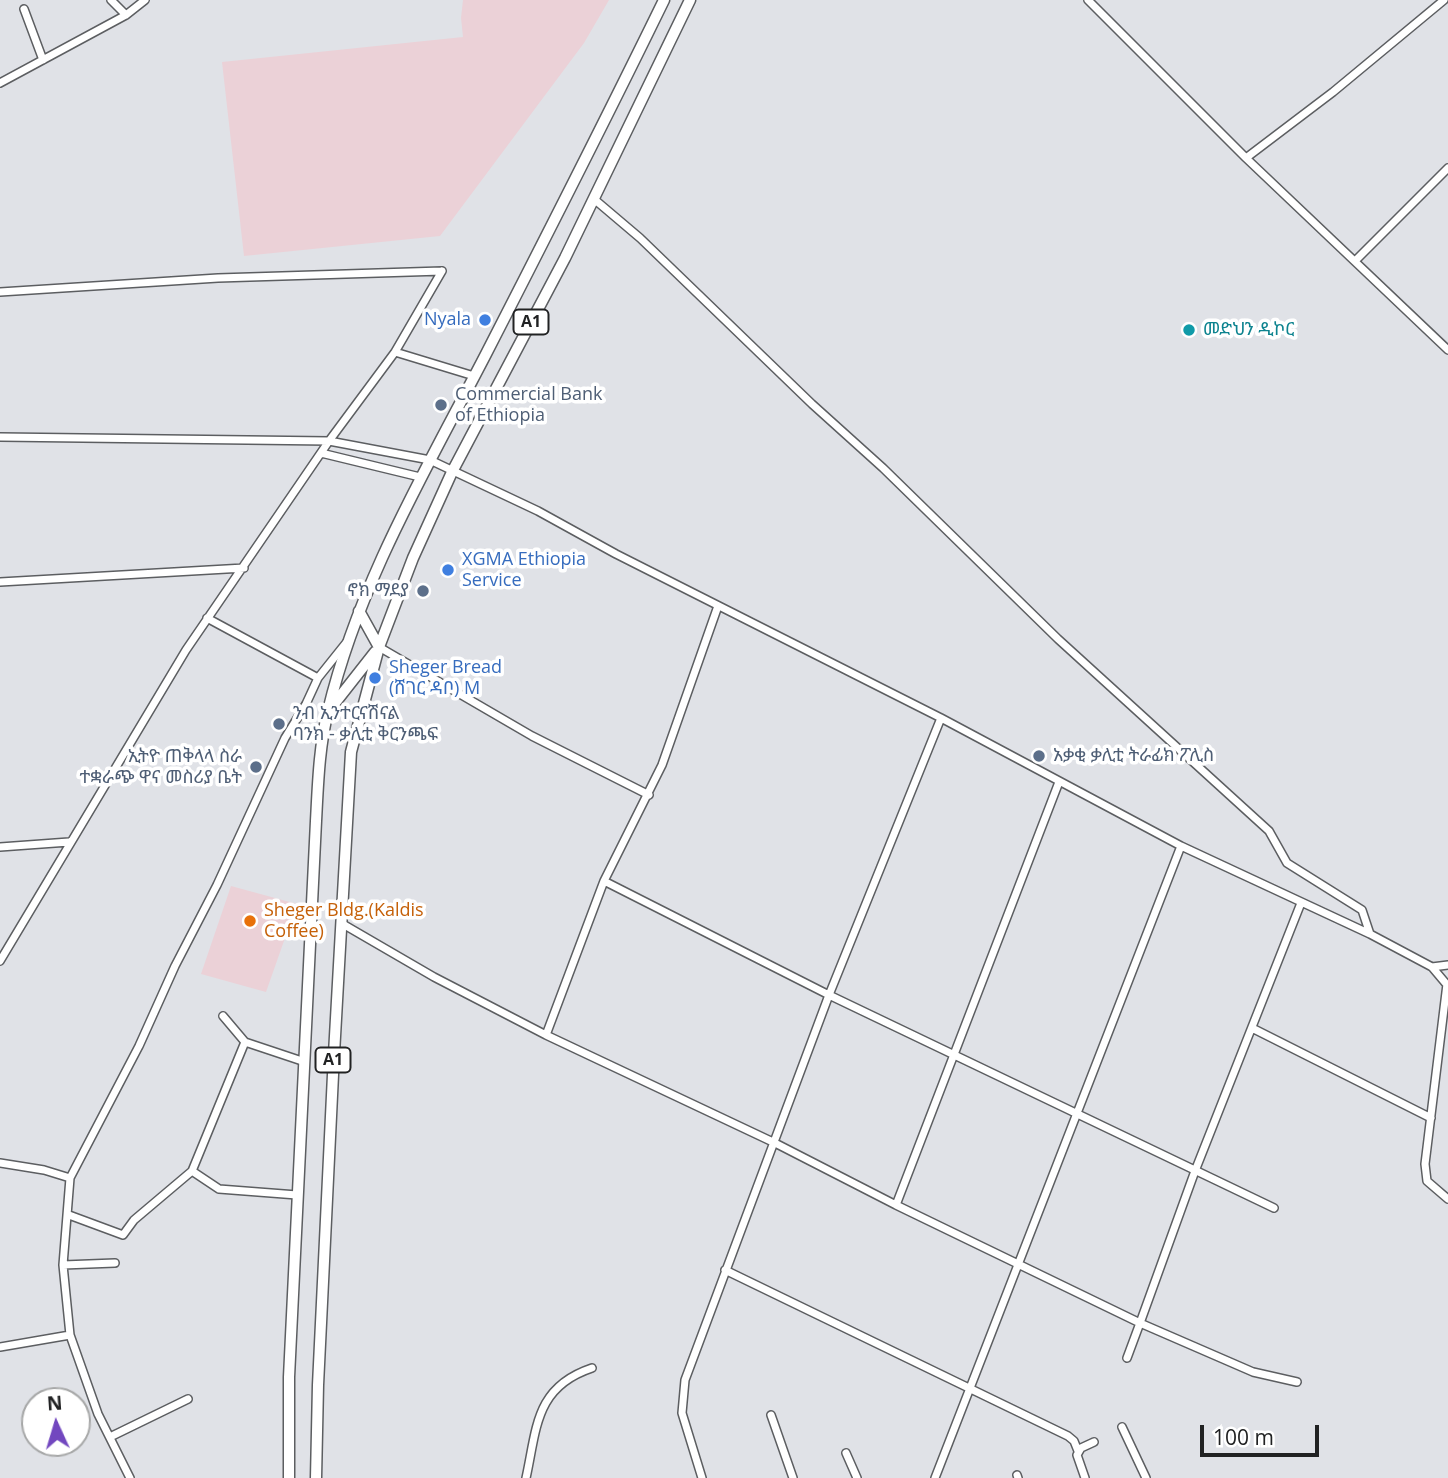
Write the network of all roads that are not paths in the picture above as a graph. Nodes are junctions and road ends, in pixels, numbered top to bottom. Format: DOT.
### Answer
graph roads {
  1 [pos="111,0"];
  2 [pos="145,0"];
  3 [pos="664,0"];
  4 [pos="690,0"];
  5 [pos="1088,0"];
  6 [pos="1444,0"];
  7 [pos="24,9"];
  8 [pos="126,15"];
  9 [pos="43,60"];
  10 [pos="0,83"];
  11 [pos="1246,158"];
  12 [pos="1448,168"];
  13 [pos="594,199"];
  14 [pos="1354,261"];
  15 [pos="0,292"];
  16 [pos="1448,350"];
  17 [pos="395,352"];
  18 [pos="474,376"];
  19 [pos="0,437"];
  20 [pos="329,441"];
  21 [pos="321,453"];
  22 [pos="430,460"];
  23 [pos="452,472"];
  24 [pos="421,477"];
  25 [pos="244,568"];
  26 [pos="0,582"];
  27 [pos="718,606"];
  28 [pos="359,611"];
  29 [pos="207,618"];
  30 [pos="349,638"];
  31 [pos="379,647"];
  32 [pos="318,678"];
  33 [pos="327,713"];
  34 [pos="940,718"];
  35 [pos="1059,782"];
  36 [pos="649,794"];
  37 [pos="69,842"];
  38 [pos="1181,846"];
  39 [pos="0,847"];
  40 [pos="604,881"];
  41 [pos="1301,903"];
  42 [pos="341,923"];
  43 [pos="1370,934"];
  44 [pos="0,961"];
  45 [pos="1448,965"];
  46 [pos="1432,967"];
  47 [pos="1447,985"];
  48 [pos="829,995"];
  49 [pos="223,1016"];
  50 [pos="1252,1028"];
  51 [pos="546,1035"];
  52 [pos="246,1042"];
  53 [pos="955,1054"];
  54 [pos="305,1062"];
  55 [pos="1076,1114"];
  56 [pos="1431,1118"];
  57 [pos="775,1143"];
  58 [pos="0,1163"];
  59 [pos="192,1171"];
  60 [pos="1195,1171"];
  61 [pos="70,1178"];
  62 [pos="297,1195"];
  63 [pos="1448,1199"];
  64 [pos="896,1205"];
  65 [pos="1274,1208"];
  66 [pos="69,1215"];
  67 [pos="115,1263"];
  68 [pos="1019,1264"];
  69 [pos="63,1265"];
  70 [pos="725,1269"];
  71 [pos="1140,1323"];
  72 [pos="70,1335"];
  73 [pos="0,1348"];
  74 [pos="1127,1358"];
  75 [pos="592,1368"];
  76 [pos="1297,1382"];
  77 [pos="970,1388"];
  78 [pos="188,1399"];
  79 [pos="771,1415"];
  80 [pos="1122,1427"];
  81 [pos="110,1437"];
  82 [pos="1094,1442"];
  83 [pos="1078,1451"];
  84 [pos="846,1453"];
  85 [pos="130,1478"];
  86 [pos="289,1478"];
  87 [pos="316,1478"];
  88 [pos="526,1478"];
  89 [pos="702,1478"];
  90 [pos="793,1478"];
  91 [pos="857,1478"];
  92 [pos="935,1478"];
  93 [pos="1085,1478"];
  94 [pos="1146,1478"];
  1 -- 8 [label="street"];
  2 -- 8 [label="street"];
  3 -- 18 [label="main road, A1"];
  4 -- 13 [label="main road, A1"];
  5 -- 11 [label="street"];
  6 -- 11 [label="street"];
  7 -- 9 [label="street"];
  8 -- 9 [label="street"];
  9 -- 10 [label="street"];
  11 -- 14 [label="street"];
  12 -- 14 [label="street"];
  13 -- 23 [label="main road, A1"];
  13 -- 43 [label="street"];
  14 -- 16 [label="street"];
  15 -- 17 [label="street"];
  17 -- 18 [label="street"];
  17 -- 20 [label="street"];
  18 -- 22 [label="main road, A1"];
  19 -- 20 [label="street"];
  20 -- 21 [label="street"];
  20 -- 22 [label="street"];
  21 -- 24 [label="street"];
  21 -- 25 [label="street"];
  22 -- 23 [label="street"];
  22 -- 24 [label="main road, A1"];
  23 -- 27 [label="street"];
  23 -- 31 [label="main road, A1"];
  24 -- 28 [label="main road, A1"];
  25 -- 26 [label="street"];
  25 -- 29 [label="street"];
  27 -- 34 [label="street"];
  27 -- 36 [label="street"];
  28 -- 30 [label="main road, A1"];
  28 -- 31 [label="main road"];
  29 -- 32 [label="street"];
  29 -- 37 [label="street"];
  30 -- 32 [label="street"];
  30 -- 33 [label="main road, A1"];
  31 -- 33 [label="main road, A1"];
  31 -- 36 [label="street"];
  31 -- 42 [label="main road, A1"];
  32 -- 61 [label="street"];
  33 -- 54 [label="main road, A1"];
  34 -- 35 [label="street"];
  34 -- 48 [label="street"];
  35 -- 38 [label="street"];
  35 -- 53 [label="street"];
  36 -- 40 [label="street"];
  37 -- 39 [label="street"];
  37 -- 44 [label="street"];
  38 -- 41 [label="street"];
  38 -- 55 [label="street"];
  40 -- 48 [label="street"];
  40 -- 51 [label="street"];
  41 -- 43 [label="street"];
  41 -- 50 [label="street"];
  42 -- 51 [label="street"];
  42 -- 87 [label="main road, A1"];
  43 -- 46 [label="street"];
  45 -- 46 [label="street"];
  46 -- 47 [label="street"];
  47 -- 56 [label="street"];
  48 -- 53 [label="street"];
  48 -- 57 [label="street"];
  49 -- 52 [label="street"];
  50 -- 56 [label="street"];
  50 -- 60 [label="street"];
  51 -- 57 [label="street"];
  52 -- 54 [label="street"];
  52 -- 59 [label="street"];
  53 -- 55 [label="street"];
  53 -- 64 [label="street"];
  54 -- 62 [label="main road, A1"];
  55 -- 60 [label="street"];
  55 -- 68 [label="street"];
  56 -- 63 [label="street"];
  57 -- 64 [label="street"];
  57 -- 70 [label="street"];
  58 -- 61 [label="street"];
  59 -- 62 [label="street"];
  59 -- 66 [label="street"];
  60 -- 65 [label="street"];
  60 -- 71 [label="street"];
  61 -- 66 [label="street"];
  62 -- 86 [label="main road, A1"];
  64 -- 68 [label="street"];
  66 -- 69 [label="street"];
  67 -- 69 [label="street"];
  68 -- 71 [label="street"];
  68 -- 77 [label="street"];
  69 -- 72 [label="street"];
  70 -- 77 [label="street"];
  70 -- 89 [label="street"];
  71 -- 74 [label="street"];
  71 -- 76 [label="street"];
  72 -- 73 [label="street"];
  72 -- 81 [label="street"];
  75 -- 88 [label="street"];
  77 -- 83 [label="street"];
  77 -- 92 [label="street"];
  78 -- 81 [label="street"];
  79 -- 90 [label="street"];
  80 -- 94 [label="street"];
  81 -- 85 [label="street"];
  82 -- 83 [label="street"];
  83 -- 93 [label="street"];
  84 -- 91 [label="street"];
}
